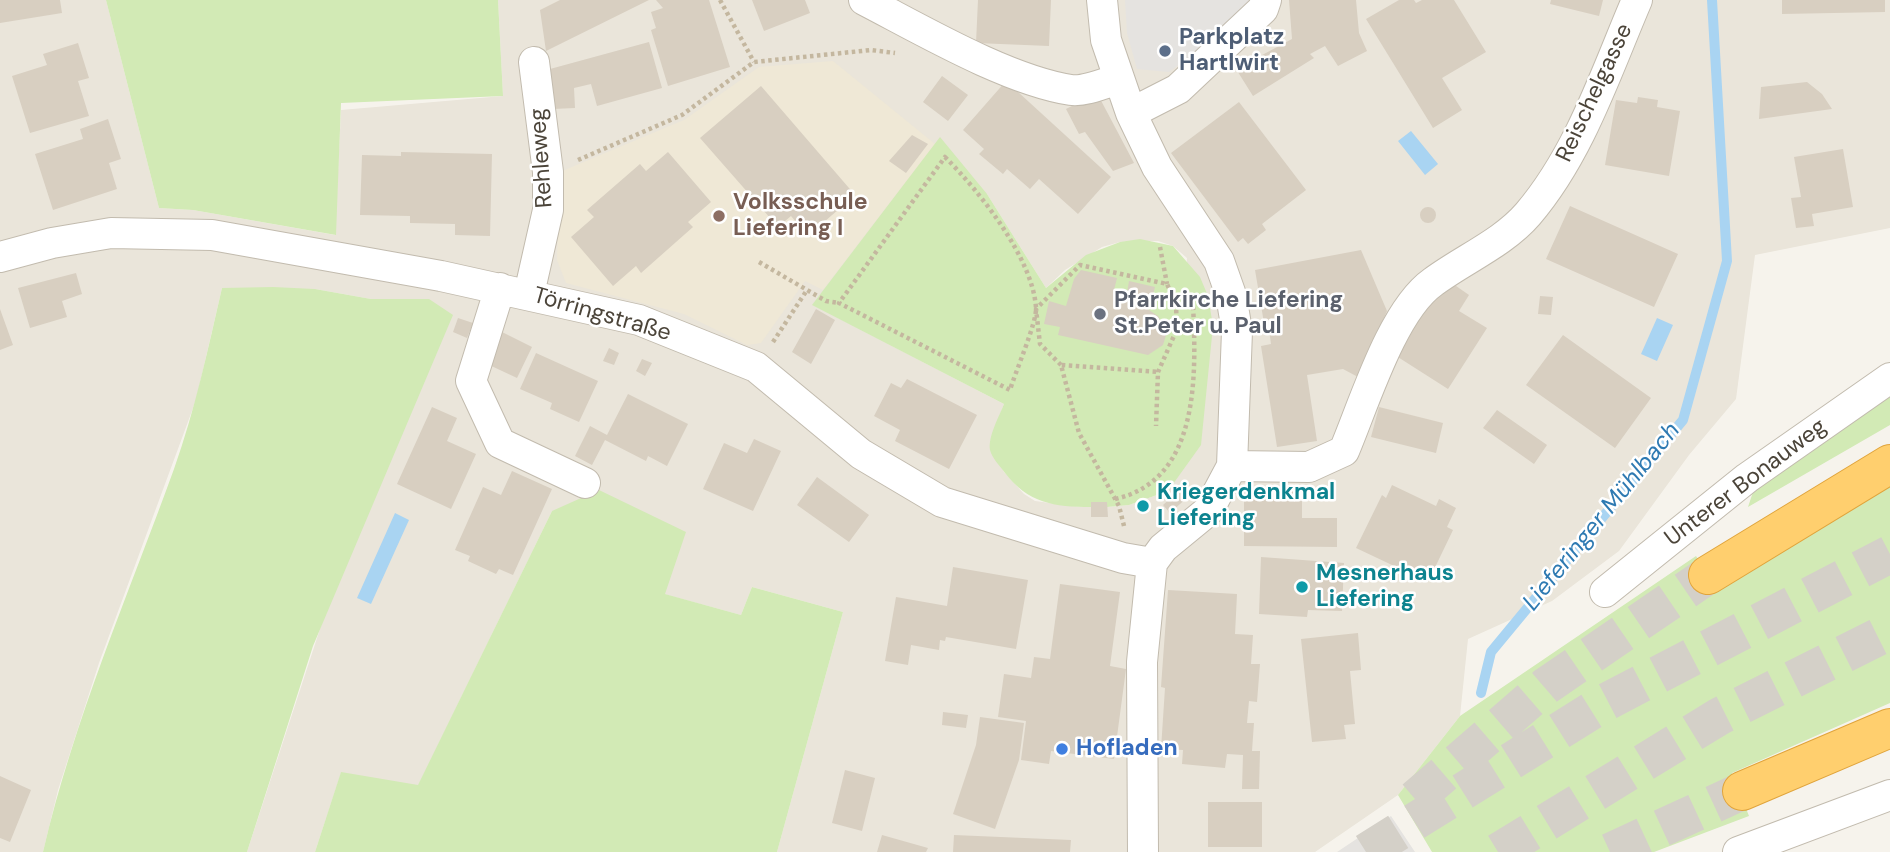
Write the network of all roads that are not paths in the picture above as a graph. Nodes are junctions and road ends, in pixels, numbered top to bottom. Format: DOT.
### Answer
graph roads {
  1 [pos="864,0"];
  2 [pos="1102,0"];
  3 [pos="1266,0"];
  4 [pos="1637,0"];
  5 [pos="534,62"];
  6 [pos="1118,79"];
  7 [pos="1130,113"];
  8 [pos="0,257"];
  9 [pos="515,291"];
  10 [pos="1890,378"];
  11 [pos="1890,464"];
  12 [pos="1232,466"];
  13 [pos="584,483"];
  14 [pos="1152,564"];
  15 [pos="1708,575"];
  16 [pos="1605,592"];
  17 [pos="1890,728"];
  18 [pos="1742,791"];
  19 [pos="1890,795"];
  20 [pos="1143,852"];
  21 [pos="1738,852"];
  1 -- 6 [label="street"];
  2 -- 6 [label="street"];
  3 -- 7 [label="street"];
  4 -- 12 [label="street, Reischelgasse"];
  5 -- 9 [label="street, Rehleweg"];
  6 -- 7 [label="street"];
  7 -- 12 [label="street"];
  8 -- 9 [label="street, Törringstraße"];
  9 -- 13 [label="street, Rehleweg"];
  9 -- 14 [label="street, Törringstraße"];
  10 -- 16 [label="street, Unterer Bonauweg"];
  11 -- 15 [label="highway"];
  12 -- 14 [label="street"];
  14 -- 20 [label="street"];
  17 -- 18 [label="highway"];
  19 -- 21 [label="street"];
}
